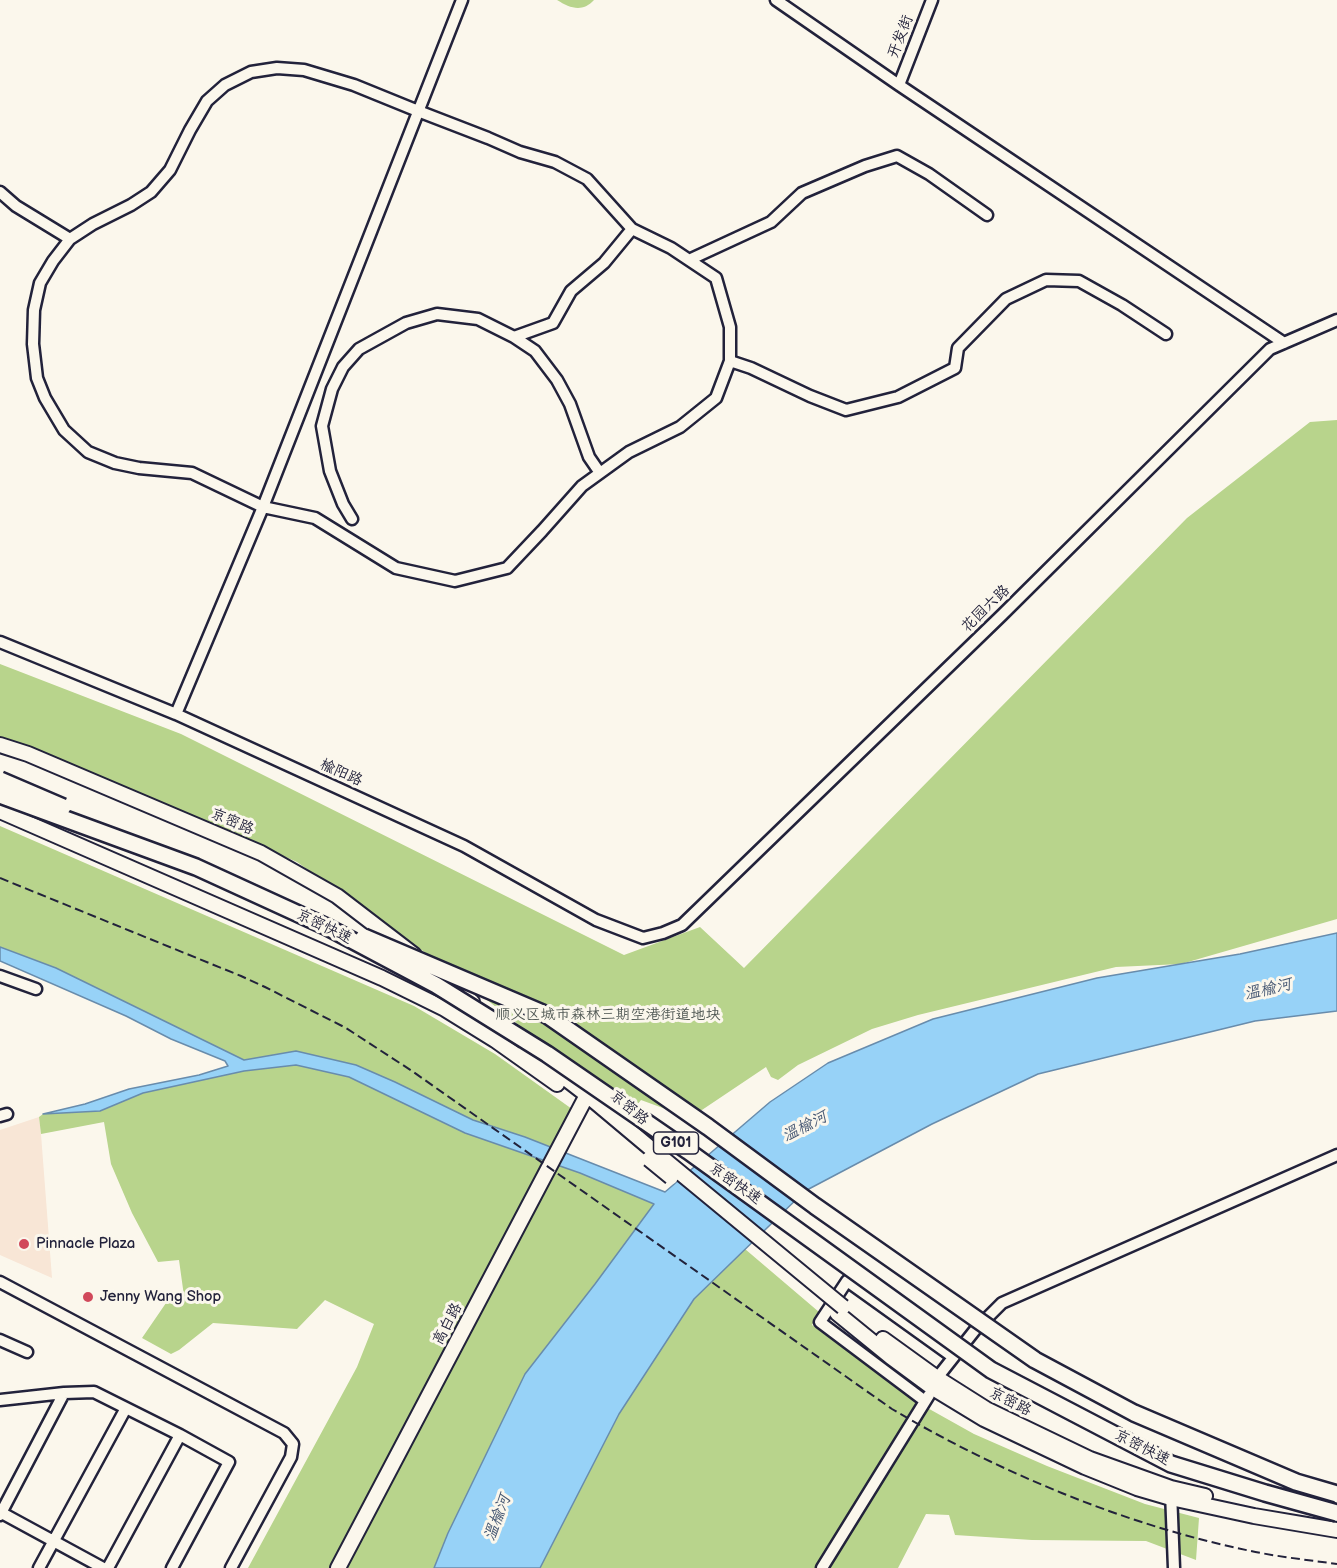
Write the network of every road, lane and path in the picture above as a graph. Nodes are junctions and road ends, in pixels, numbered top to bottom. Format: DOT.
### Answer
graph roads {
  1 [pos="462,0"];
  2 [pos="776,0"];
  3 [pos="932,0"];
  4 [pos="899,85"];
  5 [pos="418,111"];
  6 [pos="0,192"];
  7 [pos="987,215"];
  8 [pos="632,229"];
  9 [pos="70,239"];
  10 [pos="691,259"];
  11 [pos="1337,320"];
  12 [pos="1166,334"];
  13 [pos="514,338"];
  14 [pos="1284,343"];
  15 [pos="730,361"];
  16 [pos="600,473"];
  17 [pos="263,507"];
  18 [pos="352,519"];
  19 [pos="0,642"];
  20 [pos="176,714"];
  21 [pos="0,745"];
  22 [pos="0,780"];
  23 [pos="0,795"];
  24 [pos="0,811"];
  25 [pos="663,933"];
  26 [pos="0,976"];
  27 [pos="36,989"];
  28 [pos="585,1099"];
  29 [pos="1337,1155"];
  30 [pos="0,1282"];
  31 [pos="0,1340"];
  32 [pos="27,1352"];
  33 [pos="953,1357"];
  34 [pos="935,1383"];
  35 [pos="64,1393"];
  36 [pos="0,1400"];
  37 [pos="925,1401"];
  38 [pos="126,1408"];
  39 [pos="180,1435"];
  40 [pos="1171,1493"];
  41 [pos="1337,1494"];
  42 [pos="0,1513"];
  43 [pos="1337,1513"];
  44 [pos="1337,1521"];
  45 [pos="1337,1530"];
  46 [pos="54,1541"];
  47 [pos="39,1568"];
  48 [pos="106,1568"];
  49 [pos="172,1568"];
  50 [pos="231,1568"];
  51 [pos="338,1568"];
  52 [pos="822,1568"];
  53 [pos="1174,1568"];
  1 -- 5 [label="street"];
  2 -- 4 [label="street"];
  3 -- 4 [label="street, 开发街"];
  4 -- 14 [label="street"];
  5 -- 8 [label="street"];
  5 -- 9 [label="street"];
  5 -- 17 [label="street"];
  6 -- 9 [label="street"];
  7 -- 10 [label="street"];
  8 -- 13 [label="street"];
  8 -- 15 [label="street"];
  9 -- 17 [label="street"];
  11 -- 14 [label="street, 花园六路"];
  12 -- 15 [label="street"];
  13 -- 16 [label="street"];
  13 -- 18 [label="street"];
  14 -- 25 [label="street, 花园六路"];
  15 -- 16 [label="street"];
  16 -- 17 [label="street"];
  17 -- 20 [label="street"];
  19 -- 20 [label="street, 榆阳路"];
  20 -- 25 [label="street, 榆阳路"];
  21 -- 28 [label="main road, 京密路 / G101"];
  22 -- 41 [label="highway, 京密快速 / G101, bridge"];
  23 -- 43 [label="highway, 京密快速 / G101, bridge"];
  24 -- 28 [label="main road, 京密路 / G101"];
  26 -- 27 [label="street"];
  28 -- 34 [label="main road, 京密路 / G101, bridge"];
  28 -- 51 [label="main road, 高白路"];
  29 -- 33 [label="street"];
  30 -- 50 [label="street"];
  31 -- 32 [label="street"];
  33 -- 34 [label="street"];
  33 -- 37 [label="street"];
  34 -- 37 [label="street"];
  34 -- 40 [label="main road, 京密路 / G101"];
  35 -- 36 [label="street"];
  35 -- 38 [label="street"];
  35 -- 42 [label="street"];
  37 -- 52 [label="street"];
  38 -- 39 [label="street"];
  38 -- 46 [label="street"];
  39 -- 48 [label="street"];
  39 -- 49 [label="street"];
  40 -- 44 [label="main road, 京密路 / G101"];
  40 -- 45 [label="main road, 京密路 / G101"];
  40 -- 53 [label="street"];
  42 -- 46 [label="street"];
  46 -- 47 [label="street"];
  46 -- 48 [label="street"];
}
